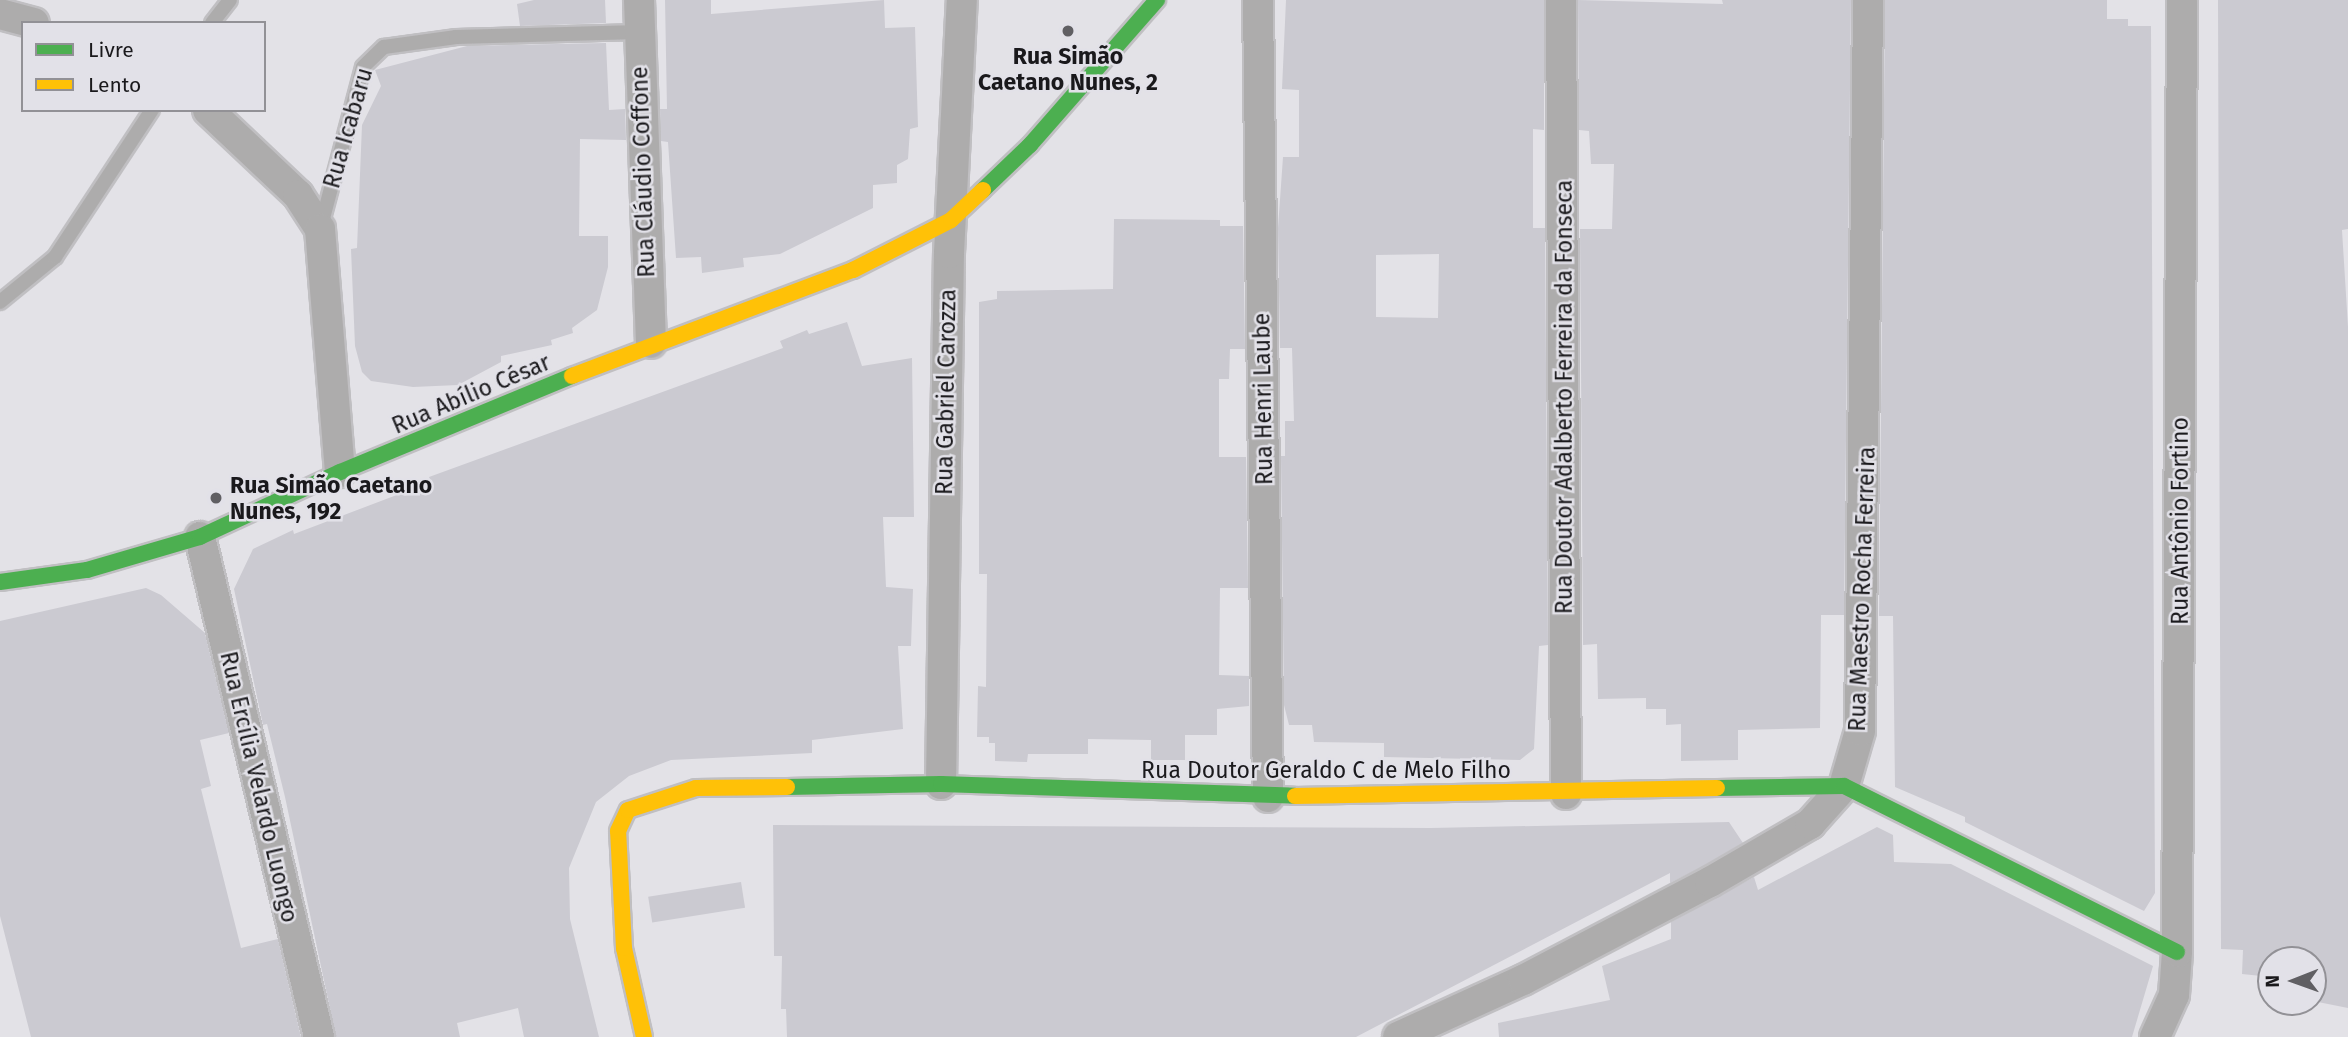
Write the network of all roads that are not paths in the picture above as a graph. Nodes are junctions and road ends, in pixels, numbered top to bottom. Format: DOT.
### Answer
graph roads {
  1 [pos="230,0"];
  2 [pos="639,0"];
  3 [pos="962,0"];
  4 [pos="1157,0"];
  5 [pos="1258,0"];
  6 [pos="1561,0"];
  7 [pos="1868,0"];
  8 [pos="2182,0"];
  9 [pos="0,14"];
  10 [pos="26,21"];
  11 [pos="214,21"];
  12 [pos="639,32"];
  13 [pos="151,112"];
  14 [pos="210,112"];
  15 [pos="951,220"];
  16 [pos="320,229"];
  17 [pos="0,302"];
  18 [pos="651,343"];
  19 [pos="340,472"];
  20 [pos="200,537"];
  21 [pos="0,582"];
  22 [pos="941,783"];
  23 [pos="1843,786"];
  24 [pos="1566,794"];
  25 [pos="1268,797"];
  26 [pos="2178,952"];
  27 [pos="319,1037"];
  28 [pos="644,1037"];
  29 [pos="1398,1037"];
  30 [pos="2155,1037"];
  1 -- 11 [label="lane"];
  2 -- 12 [label="street, Rua Cláudio Coffone"];
  3 -- 15 [label="street, Rua Gabriel Carozza"];
  4 -- 15 [label="street, Rua Abílio César"];
  5 -- 25 [label="street, Rua Henri Laube"];
  6 -- 24 [label="street, Rua Doutor Adalberto Ferreira da Fonseca"];
  7 -- 23 [label="street, Rua Maestro Rocha Ferreira"];
  8 -- 26 [label="street, Rua Antônio Fortino"];
  9 -- 10 [label="street"];
  12 -- 16 [label="lane, Rua Icabaru"];
  12 -- 18 [label="street, Rua Cláudio Coffone"];
  13 -- 17 [label="lane"];
  14 -- 16 [label="street"];
  15 -- 18 [label="street, Rua Abílio César"];
  15 -- 22 [label="street, Rua Gabriel Carozza"];
  16 -- 19 [label="street, Rua Icabaru"];
  18 -- 19 [label="street, Rua Abílio César"];
  19 -- 20 [label="street, Rua Abílio César"];
  20 -- 21 [label="street, Rua Abílio César"];
  20 -- 27 [label="street, Rua Ercília Velardo Luongo"];
  22 -- 25 [label="street, Rua Doutor Geraldo C de Melo Filho"];
  22 -- 28 [label="street, Rua Doutor Geraldo C de Melo Filho"];
  23 -- 24 [label="street, Rua Doutor Geraldo C de Melo Filho"];
  23 -- 26 [label="street, Rua Doutor Geraldo C de Melo Filho"];
  23 -- 29 [label="street, Rua Maestro Rocha Ferreira"];
  24 -- 25 [label="street, Rua Doutor Geraldo C de Melo Filho"];
  26 -- 30 [label="street, Rua Antônio Fortino"];
}
